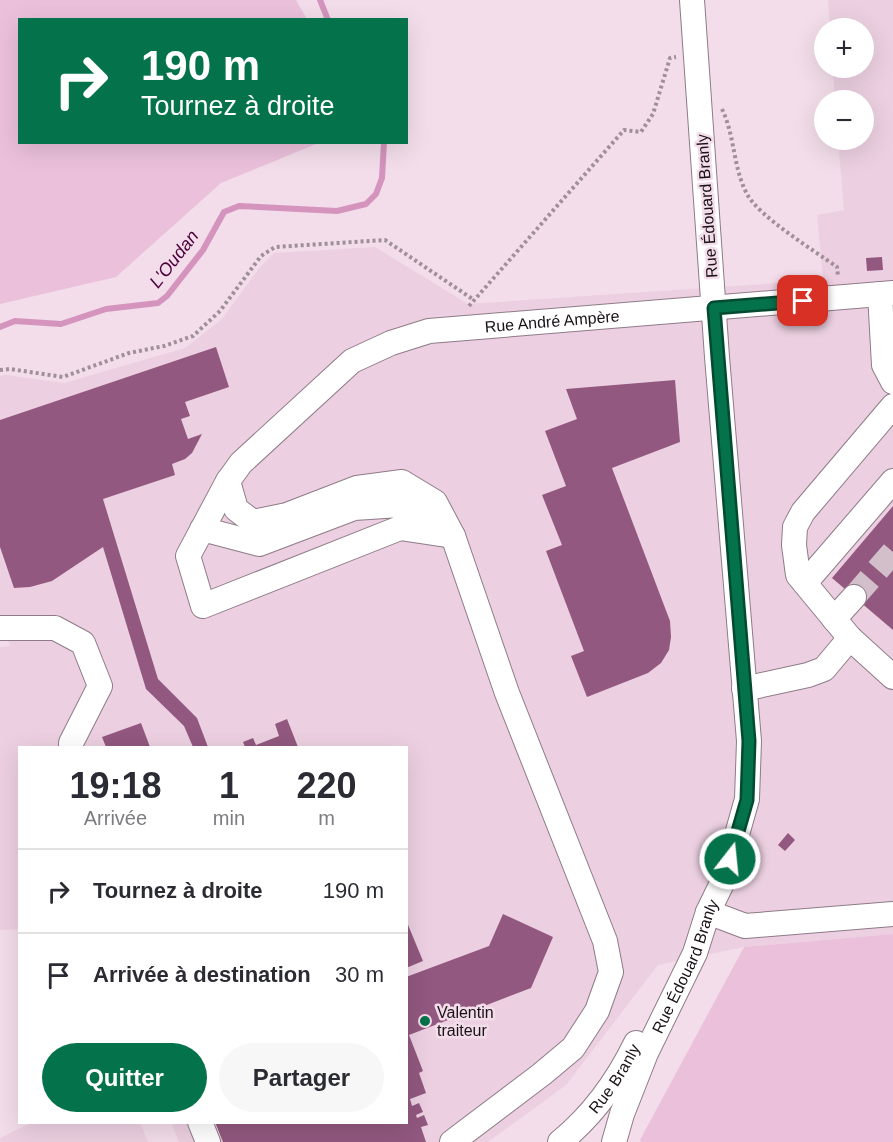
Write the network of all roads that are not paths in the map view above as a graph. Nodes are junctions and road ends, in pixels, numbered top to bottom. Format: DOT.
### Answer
graph roads {
  1 [pos="692,0"];
  2 [pos="886,294"];
  3 [pos="714,308"];
  4 [pos="893,382"];
  5 [pos="893,406"];
  6 [pos="228,481"];
  7 [pos="893,481"];
  8 [pos="202,529"];
  9 [pos="453,536"];
  10 [pos="805,583"];
  11 [pos="854,597"];
  12 [pos="834,619"];
  13 [pos="2,628"];
  14 [pos="850,638"];
  15 [pos="893,677"];
  16 [pos="744,689"];
  17 [pos="71,746"];
  18 [pos="708,912"];
  19 [pos="893,914"];
  20 [pos="201,1124"];
  21 [pos="614,1141"];
  22 [pos="208,1142"];
  23 [pos="452,1142"];
  24 [pos="560,1142"];
  1 -- 3 [label="street, Rue Édouard Branly"];
  2 -- 3 [label="street, Rue André Ampère"];
  2 -- 4 [label="street"];
  3 -- 6 [label="street, Rue André Ampère"];
  3 -- 16 [label="street, Rue Édouard Branly"];
  5 -- 10 [label="street"];
  6 -- 8 [label="street, Rue André Ampère"];
  6 -- 9 [label="street"];
  7 -- 10 [label="street"];
  8 -- 9 [label="street"];
  8 -- 9 [label="street, Rue André Ampère"];
  9 -- 23 [label="street"];
  10 -- 12 [label="street"];
  11 -- 12 [label="street"];
  12 -- 14 [label="street"];
  13 -- 17 [label="street"];
  14 -- 15 [label="street"];
  14 -- 16 [label="street"];
  16 -- 18 [label="street, Rue Édouard Branly"];
  18 -- 19 [label="street"];
  18 -- 21 [label="street, Rue Édouard Branly"];
  18 -- 24 [label="street, Rue Branly"];
  20 -- 22 [label="street"];
}
